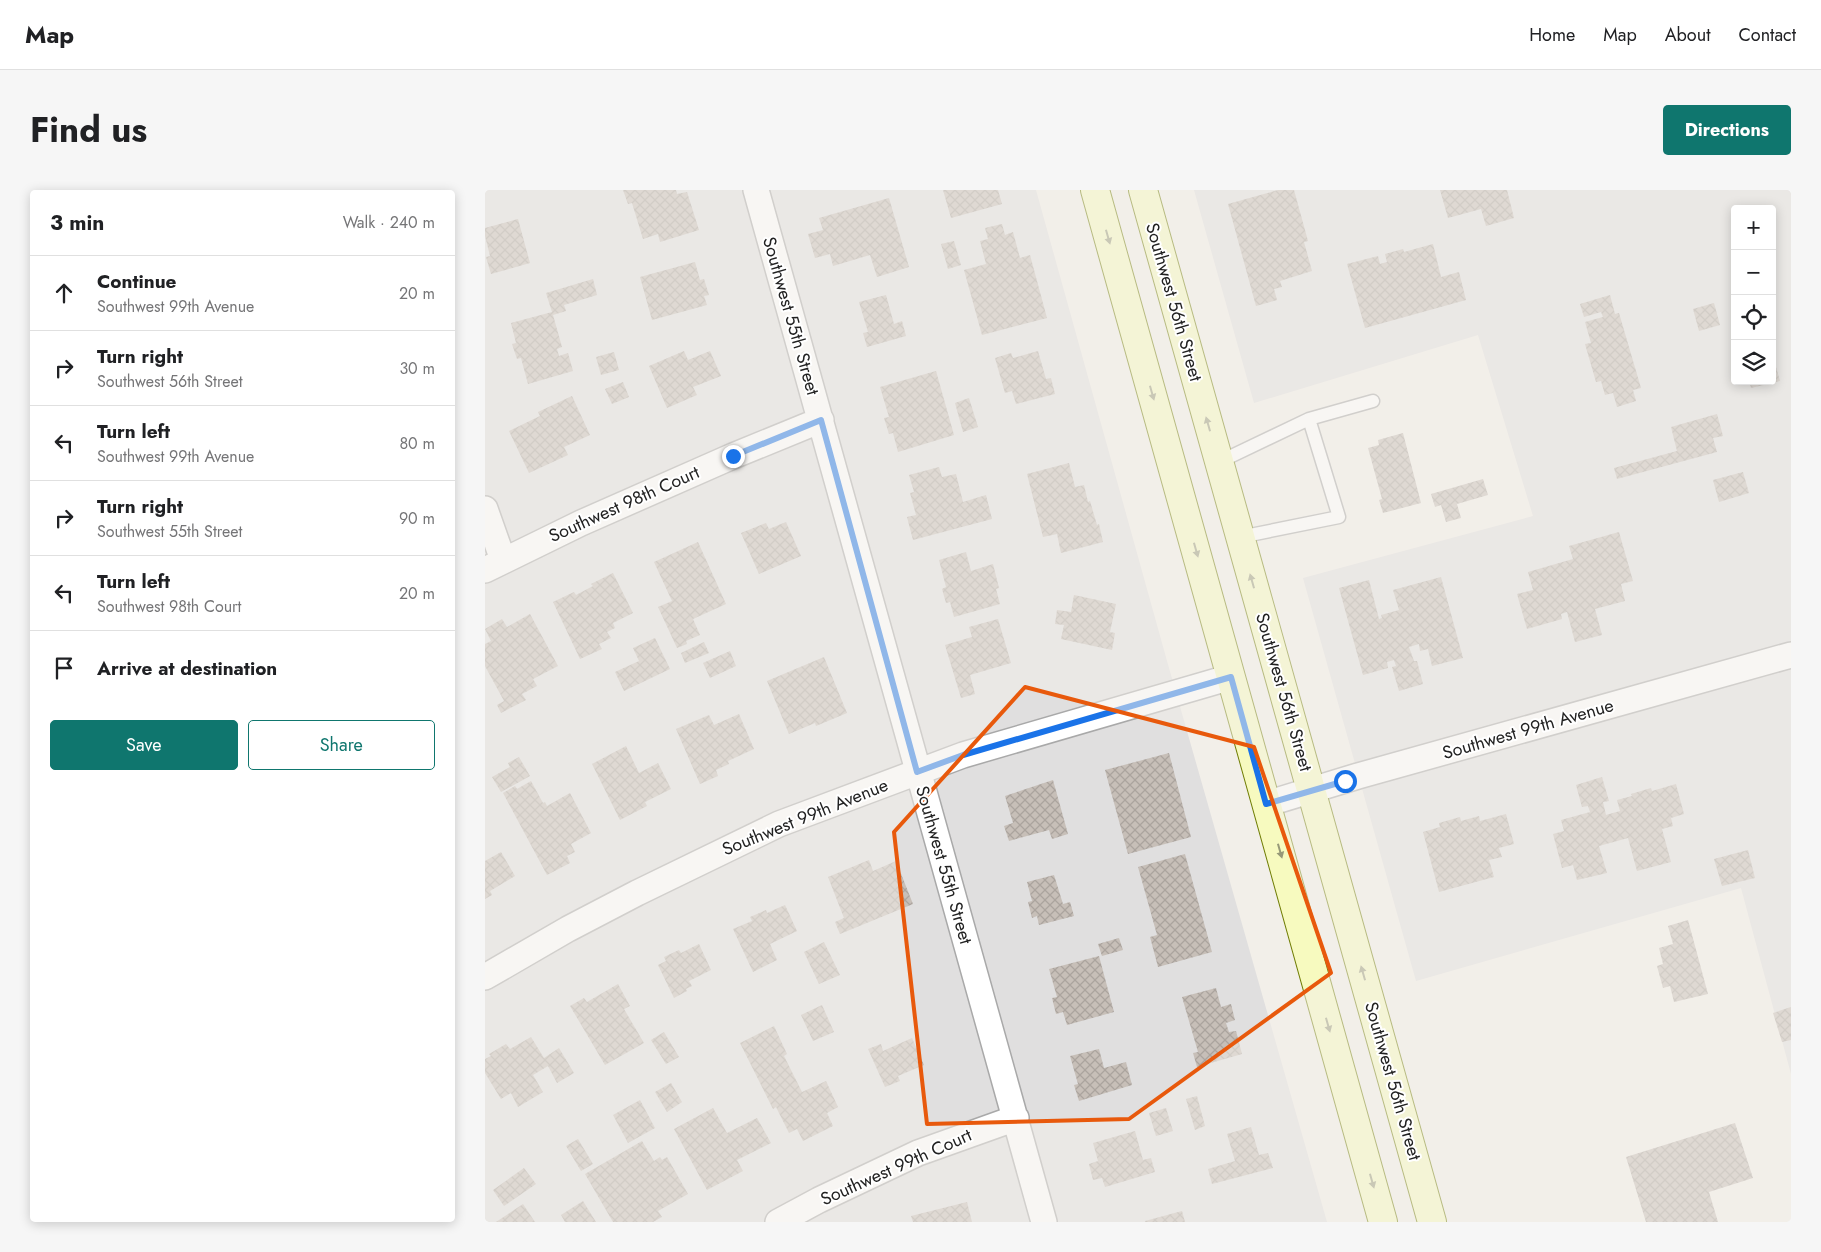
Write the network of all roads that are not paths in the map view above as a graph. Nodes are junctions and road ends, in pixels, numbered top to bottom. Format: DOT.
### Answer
graph roads {
  1 [pos="755,190"];
  2 [pos="1095,190"];
  3 [pos="1143,190"];
  4 [pos="1373,401"];
  5 [pos="1309,419"];
  6 [pos="821,420"];
  7 [pos="1219,462"];
  8 [pos="485,509"];
  9 [pos="1240,537"];
  10 [pos="494,565"];
  11 [pos="1791,655"];
  12 [pos="1231,677"];
  13 [pos="917,772"];
  14 [pos="1312,791"];
  15 [pos="1266,804"];
  16 [pos="485,978"];
  17 [pos="1016,1118"];
  18 [pos="778,1222"];
  19 [pos="1044,1222"];
  20 [pos="1383,1222"];
  21 [pos="1433,1222"];
  1 -- 6 [label="street, Southwest 55th Street"];
  2 -- 12 [label="main road, one-way"];
  7 -- 3 [label="main road, Southwest 56th Street, one-way"];
  4 -- 5 [label="lane"];
  5 -- 7 [label="lane"];
  5 -- 9 [label="lane"];
  6 -- 10 [label="street, Southwest 98th Court"];
  6 -- 13 [label="street, Southwest 55th Street"];
  7 -- 9 [label="main road, Southwest 56th Street"];
  8 -- 10 [label="street"];
  14 -- 9 [label="main road, Southwest 56th Street, one-way"];
  11 -- 14 [label="street, Southwest 99th Avenue"];
  12 -- 13 [label="street, Southwest 99th Avenue"];
  12 -- 15 [label="main road"];
  13 -- 16 [label="street, Southwest 99th Avenue"];
  13 -- 17 [label="street, Southwest 55th Street"];
  14 -- 15 [label="street, Southwest 99th Avenue"];
  21 -- 14 [label="main road, Southwest 56th Street, one-way"];
  15 -- 20 [label="main road, one-way"];
  17 -- 18 [label="street, Southwest 99th Court"];
  17 -- 19 [label="street, Southwest 55th Street"];
}
